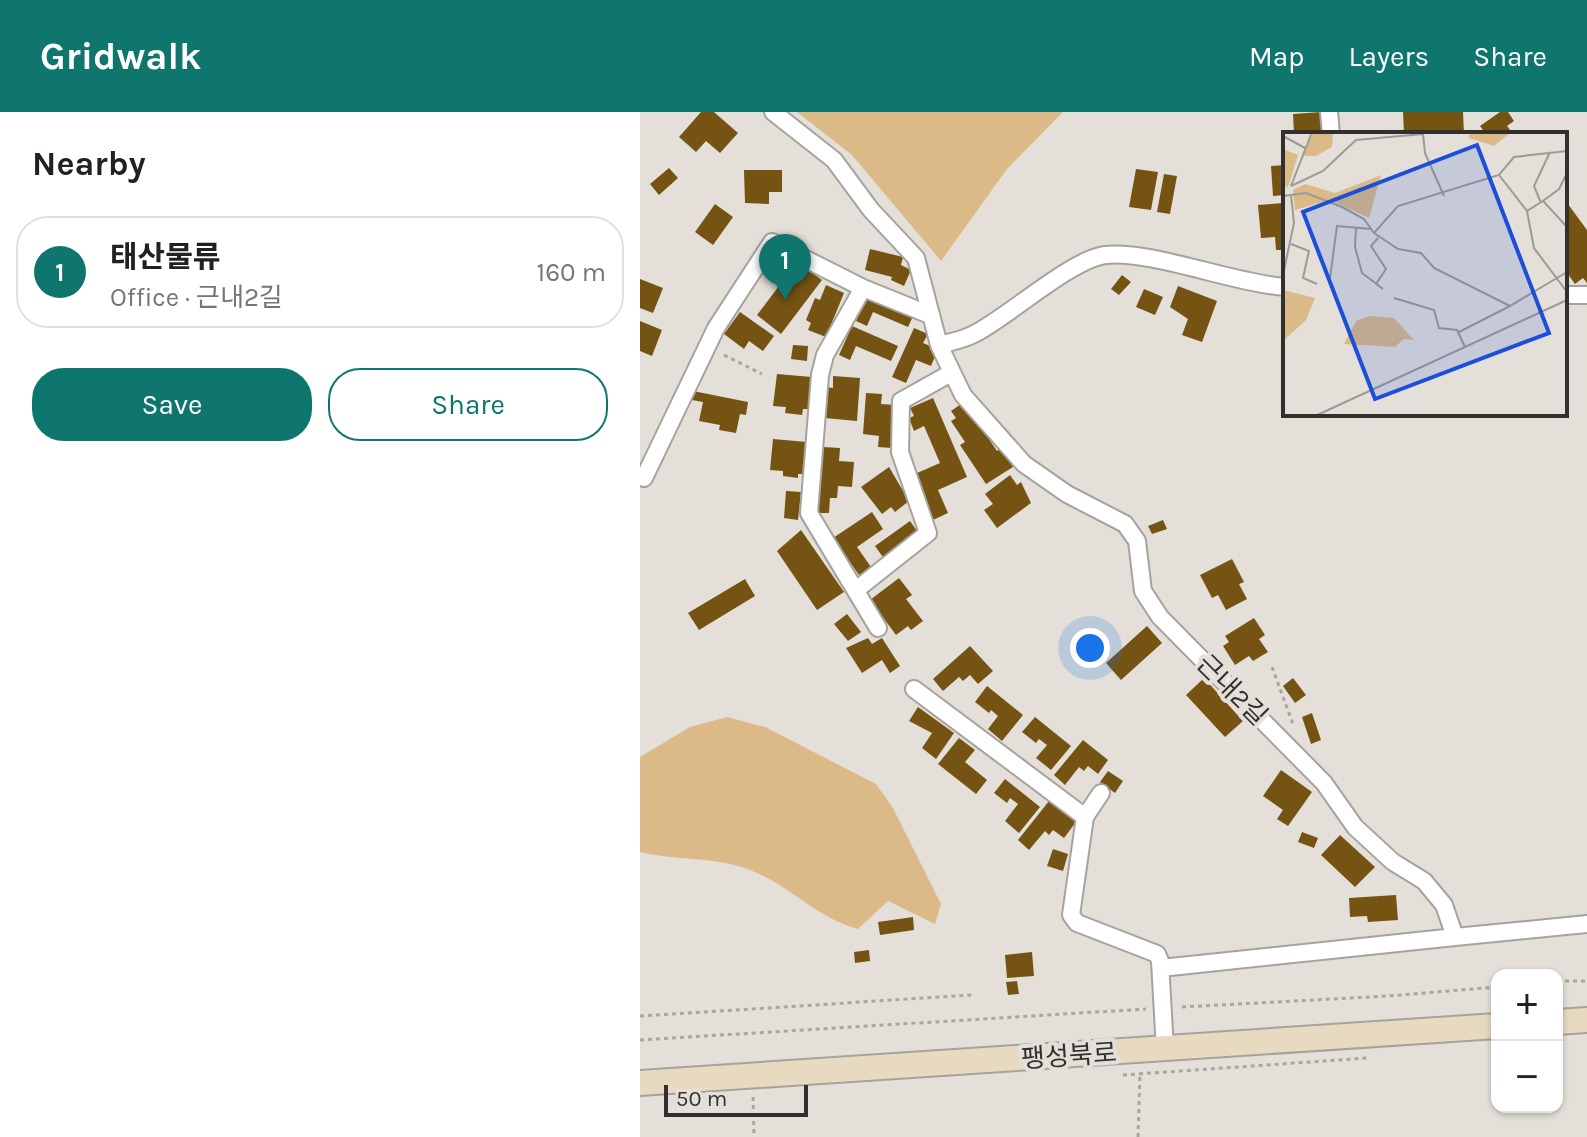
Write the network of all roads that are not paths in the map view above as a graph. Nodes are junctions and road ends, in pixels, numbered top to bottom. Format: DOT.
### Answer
graph roads {
  1 [pos="773,112"];
  2 [pos="1329,112"];
  3 [pos="1331,132"];
  4 [pos="1283,287"];
  5 [pos="863,288"];
  6 [pos="930,315"];
  7 [pos="939,345"];
  8 [pos="951,373"];
  9 [pos="644,478"];
  10 [pos="856,590"];
  11 [pos="878,628"];
  12 [pos="914,689"];
  13 [pos="1101,793"];
  14 [pos="1085,817"];
  15 [pos="1587,924"];
  16 [pos="1455,937"];
  17 [pos="1161,968"];
  18 [pos="1587,1020"];
  19 [pos="1563,1022"];
  20 [pos="1491,1026"];
  21 [pos="1153,1050"];
  22 [pos="640,1083"];
  1 -- 6 [label="street, 근내2길"];
  2 -- 3 [label="street"];
  4 -- 7 [label="street"];
  5 -- 6 [label="street"];
  5 -- 9 [label="street"];
  5 -- 10 [label="street"];
  6 -- 7 [label="street, 근내2길"];
  7 -- 8 [label="street, 근내2길"];
  8 -- 10 [label="street"];
  8 -- 16 [label="street, 근내2길"];
  10 -- 11 [label="street"];
  12 -- 14 [label="street"];
  13 -- 14 [label="street"];
  14 -- 17 [label="street"];
  15 -- 16 [label="street"];
  16 -- 17 [label="street"];
  17 -- 21 [label="street"];
  18 -- 19 [label="main road"];
  20 -- 21 [label="main road, 팽성북로"];
  21 -- 22 [label="main road, 팽성북로"];
}
